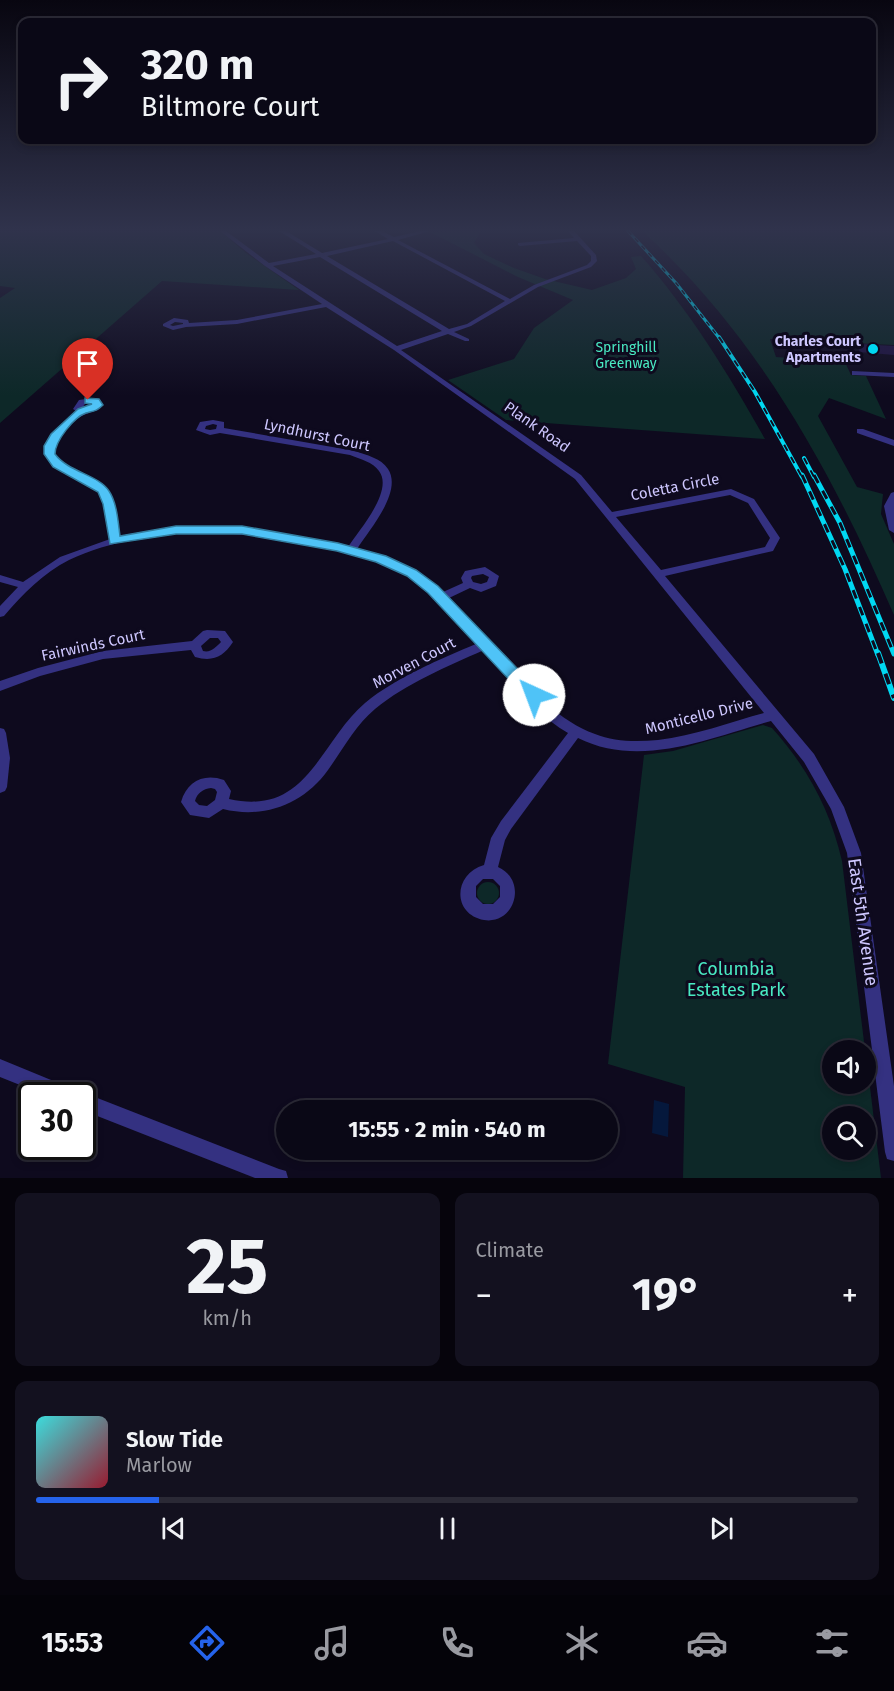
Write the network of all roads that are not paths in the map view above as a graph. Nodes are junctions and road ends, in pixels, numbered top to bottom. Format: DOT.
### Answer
graph roads {
  1 [pos="298,286"];
  2 [pos="371,286"];
  3 [pos="481,286"];
  4 [pos="536,286"];
  5 [pos="511,302"];
  6 [pos="326,305"];
  7 [pos="186,325"];
  8 [pos="447,332"];
  9 [pos="467,340"];
  10 [pos="396,349"];
  11 [pos="855,373"];
  12 [pos="894,375"];
  13 [pos="81,411"];
  14 [pos="220,430"];
  15 [pos="860,431"];
  16 [pos="894,443"];
  17 [pos="894,495"];
  18 [pos="612,515"];
  19 [pos="893,526"];
  20 [pos="115,541"];
  21 [pos="351,550"];
  22 [pos="660,574"];
  23 [pos="0,578"];
  24 [pos="469,584"];
  25 [pos="25,586"];
  26 [pos="441,597"];
  27 [pos="0,613"];
  28 [pos="486,644"];
  29 [pos="195,645"];
  30 [pos="0,686"];
  31 [pos="772,715"];
  32 [pos="576,731"];
  33 [pos="0,733"];
  34 [pos="0,788"];
  35 [pos="221,803"];
  36 [pos="490,872"];
  37 [pos="0,1068"];
  38 [pos="35,1082"];
  39 [pos="96,1106"];
  40 [pos="894,1152"];
  41 [pos="279,1178"];
  1 -- 6 [label="street, Plank Road"];
  2 -- 8 [label="street"];
  3 -- 5 [label="street"];
  4 -- 5 [label="street"];
  5 -- 8 [label="street"];
  6 -- 7 [label="street"];
  6 -- 10 [label="street, Plank Road"];
  8 -- 9 [label="street"];
  8 -- 10 [label="street"];
  10 -- 18 [label="street, Plank Road"];
  11 -- 12 [label="street"];
  13 -- 20 [label="street"];
  14 -- 21 [label="street, Lyndhurst Court"];
  15 -- 16 [label="street"];
  17 -- 19 [label="street"];
  18 -- 22 [label="street, Plank Road"];
  18 -- 22 [label="street, Coletta Circle"];
  20 -- 21 [label="street, Monticello Drive"];
  20 -- 25 [label="street, Monticello Drive"];
  21 -- 26 [label="street, Monticello Drive"];
  22 -- 31 [label="street, Plank Road"];
  23 -- 25 [label="street"];
  24 -- 26 [label="street"];
  25 -- 27 [label="street, Monticello Drive"];
  26 -- 28 [label="street, Monticello Drive"];
  28 -- 32 [label="street, Monticello Drive"];
  28 -- 35 [label="street, Morven Court"];
  29 -- 30 [label="street, Fairwinds Court"];
  31 -- 32 [label="street, Monticello Drive"];
  31 -- 40 [label="street, East 5th Avenue"];
  32 -- 36 [label="street"];
  33 -- 34 [label="street"];
  37 -- 38 [label="street"];
  39 -- 41 [label="street"];
}
